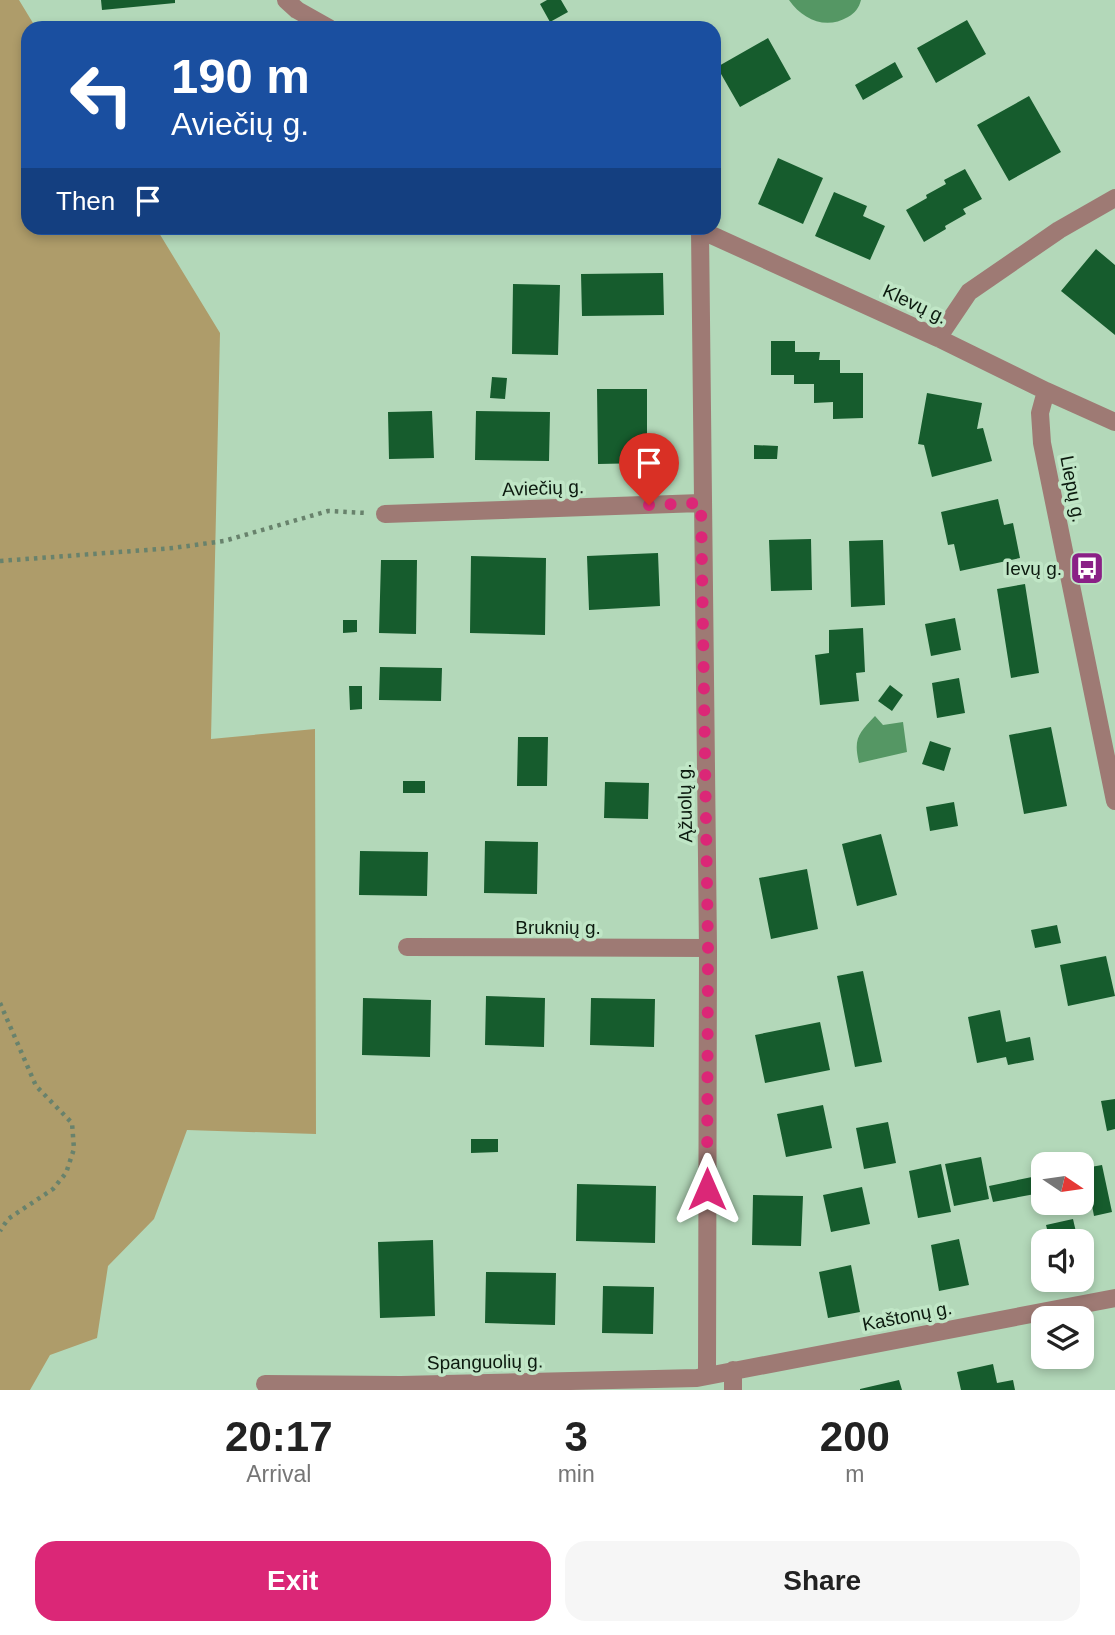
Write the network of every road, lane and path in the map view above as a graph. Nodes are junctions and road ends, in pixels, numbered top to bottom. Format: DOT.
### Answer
graph roads {
  1 [pos="286,0"];
  2 [pos="317,21"];
  3 [pos="1115,198"];
  4 [pos="698,235"];
  5 [pos="711,235"];
  6 [pos="938,338"];
  7 [pos="1046,391"];
  8 [pos="1115,422"];
  9 [pos="701,503"];
  10 [pos="385,514"];
  11 [pos="0,561"];
  12 [pos="1115,801"];
  13 [pos="407,947"];
  14 [pos="708,948"];
  15 [pos="0,1003"];
  16 [pos="0,1231"];
  17 [pos="1115,1298"];
  18 [pos="733,1370"];
  19 [pos="707,1376"];
  20 [pos="265,1384"];
  21 [pos="733,1390"];
  1 -- 2 [label="street"];
  3 -- 6 [label="street"];
  4 -- 9 [label="street, Ąžuolų g."];
  5 -- 6 [label="street, Klevų g."];
  6 -- 7 [label="street, Klevų g."];
  7 -- 8 [label="street, Klevų g."];
  7 -- 12 [label="street, Liepų g."];
  9 -- 10 [label="street, Aviečių g."];
  9 -- 14 [label="street, Ąžuolų g."];
  10 -- 11 [label="path"];
  13 -- 14 [label="street, Bruknių g."];
  14 -- 19 [label="street, Ąžuolų g."];
  15 -- 16 [label="path"];
  17 -- 18 [label="street, Kaštonų g."];
  18 -- 19 [label="street, Kaštonų g."];
  18 -- 21 [label="street"];
  19 -- 20 [label="street, Spanguolių g."];
}
